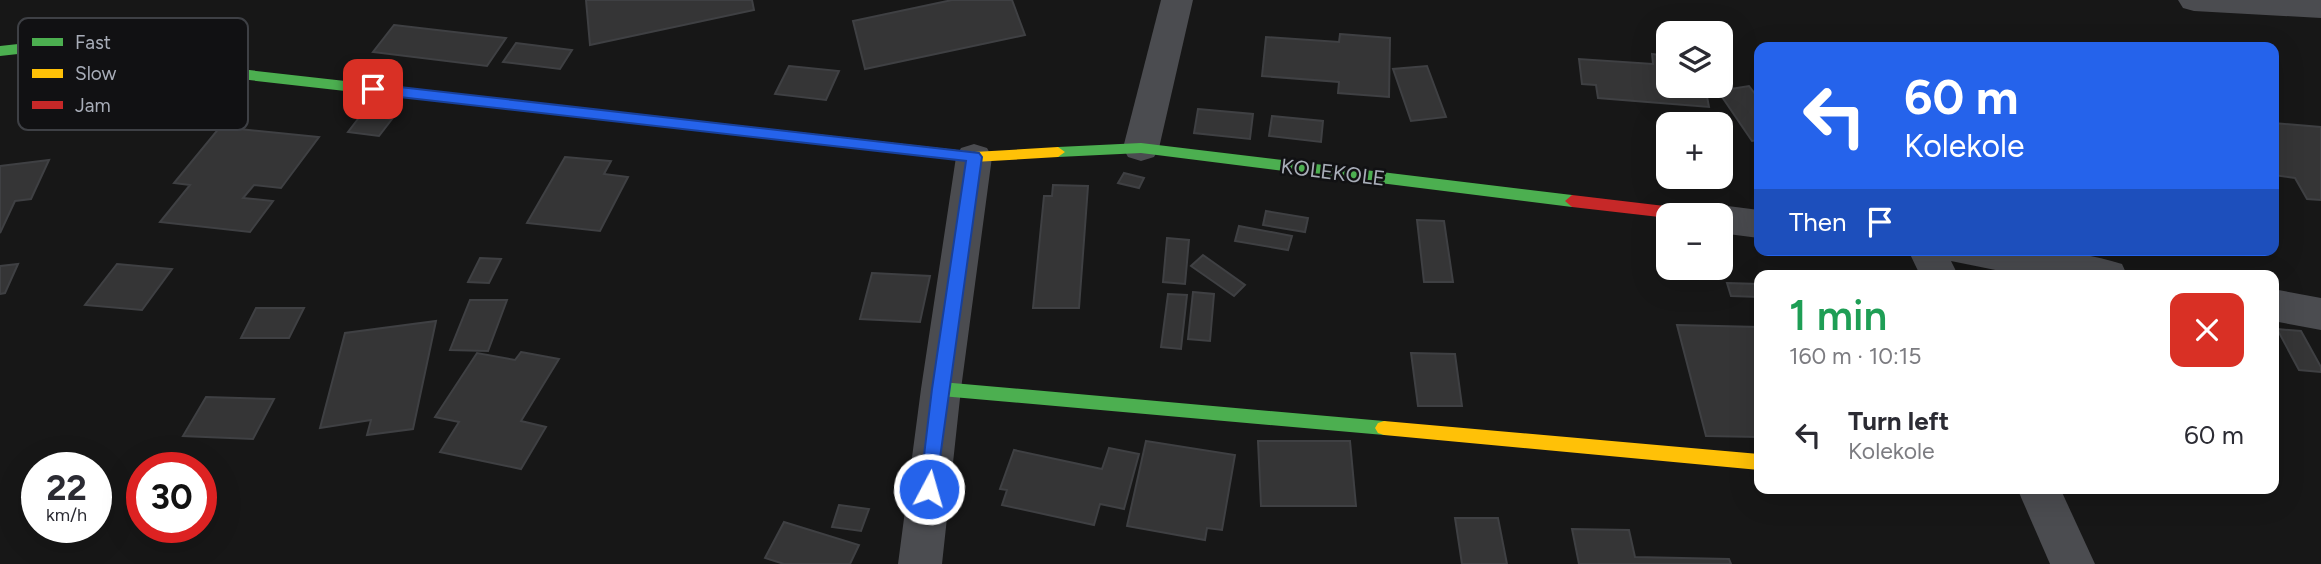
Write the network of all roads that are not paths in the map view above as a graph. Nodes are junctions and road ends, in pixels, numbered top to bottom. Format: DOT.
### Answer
graph roads {
  1 [pos="1177,0"];
  2 [pos="2194,0"];
  3 [pos="2321,7"];
  4 [pos="18,49"];
  5 [pos="0,51"];
  6 [pos="248,75"];
  7 [pos="1141,148"];
  8 [pos="974,157"];
  9 [pos="1656,211"];
  10 [pos="1733,221"];
  11 [pos="1754,223"];
  12 [pos="1999,256"];
  13 [pos="2079,270"];
  14 [pos="2279,306"];
  15 [pos="2321,314"];
  16 [pos="940,389"];
  17 [pos="1754,462"];
  18 [pos="2037,494"];
  19 [pos="920,564"];
  20 [pos="2073,564"];
  1 -- 7 [label="street"];
  2 -- 3 [label="street"];
  4 -- 5 [label="street, KOLEKOLE"];
  6 -- 8 [label="street, KOLEKOLE"];
  7 -- 8 [label="street, KOLEKOLE"];
  7 -- 9 [label="street, KOLEKOLE"];
  8 -- 16 [label="street"];
  10 -- 11 [label="street"];
  12 -- 13 [label="street"];
  14 -- 15 [label="street"];
  16 -- 17 [label="street"];
  16 -- 19 [label="street"];
  18 -- 20 [label="street"];
}
